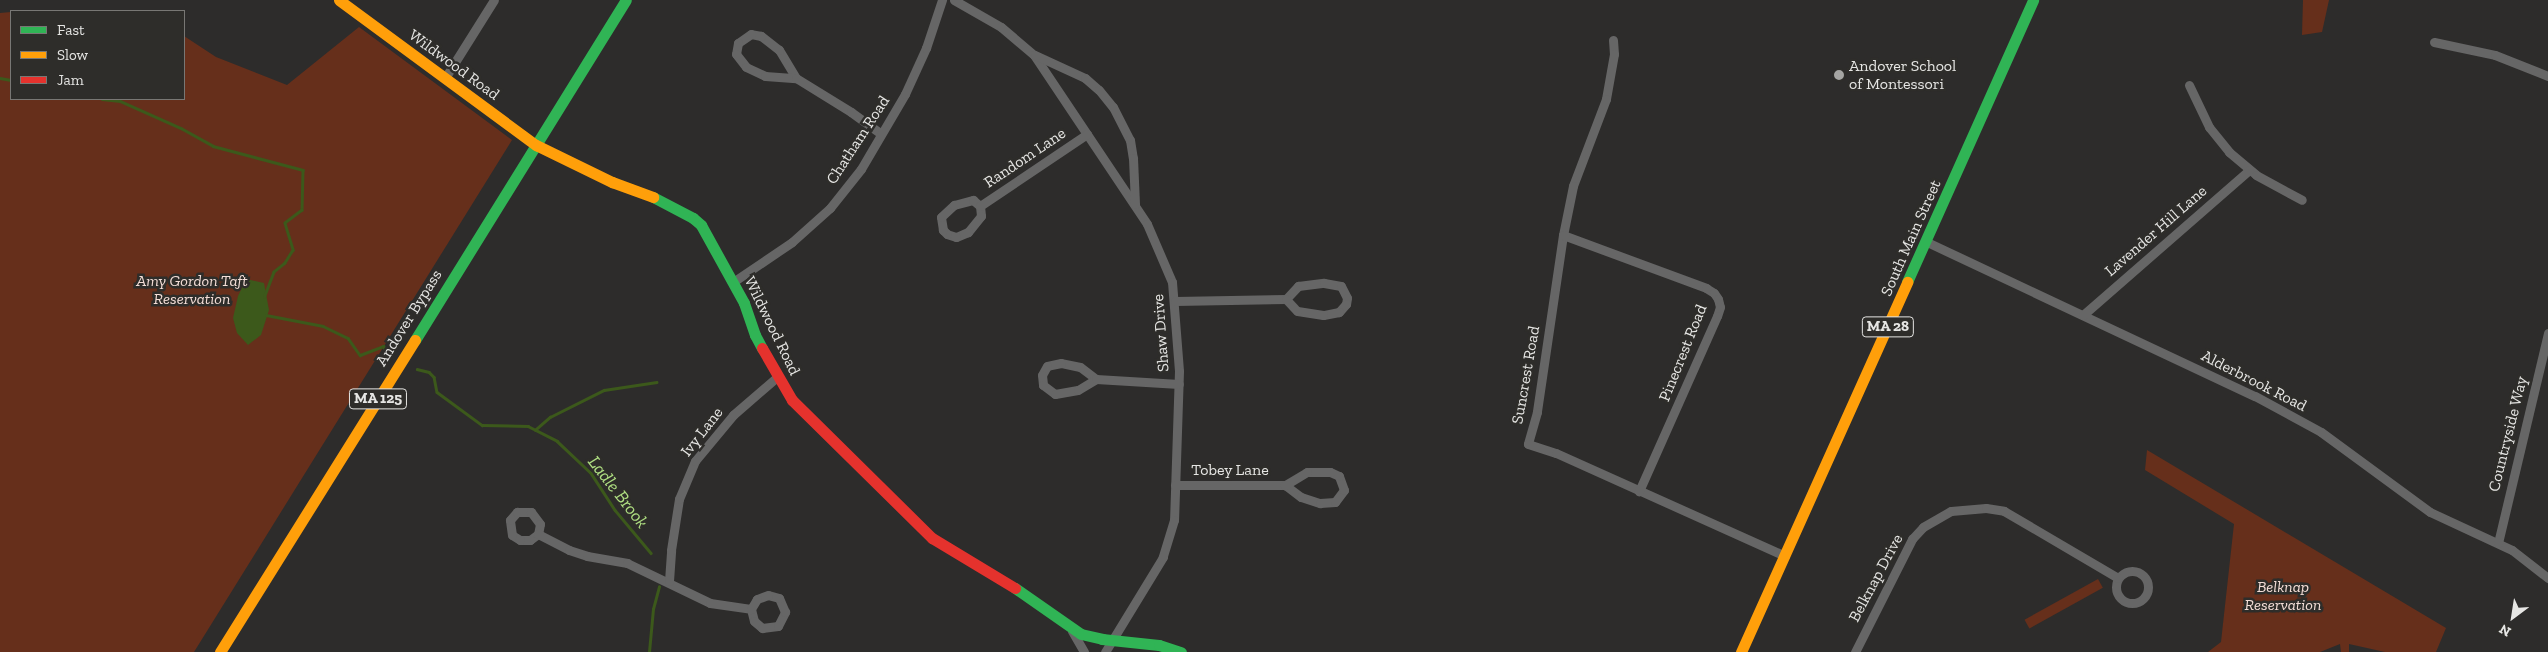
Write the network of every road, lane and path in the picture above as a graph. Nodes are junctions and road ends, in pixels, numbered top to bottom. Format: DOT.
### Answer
graph roads {
  1 [pos="339,0"];
  2 [pos="494,0"];
  3 [pos="626,0"];
  4 [pos="942,0"];
  5 [pos="954,0"];
  6 [pos="2033,0"];
  7 [pos="1613,40"];
  8 [pos="2434,42"];
  9 [pos="1034,55"];
  10 [pos="2548,76"];
  11 [pos="444,78"];
  12 [pos="796,78"];
  13 [pos="2189,85"];
  14 [pos="881,134"];
  15 [pos="1087,134"];
  16 [pos="536,145"];
  17 [pos="2249,170"];
  18 [pos="2302,200"];
  19 [pos="1135,204"];
  20 [pos="980,206"];
  21 [pos="1563,234"];
  22 [pos="1927,242"];
  23 [pos="733,282"];
  24 [pos="1286,299"];
  25 [pos="1175,301"];
  26 [pos="2083,315"];
  27 [pos="2548,333"];
  28 [pos="777,377"];
  29 [pos="1096,379"];
  30 [pos="1179,384"];
  31 [pos="1175,485"];
  32 [pos="1285,485"];
  33 [pos="1639,491"];
  34 [pos="538,534"];
  35 [pos="2498,543"];
  36 [pos="1785,556"];
  37 [pos="2118,578"];
  38 [pos="2548,578"];
  39 [pos="669,581"];
  40 [pos="751,609"];
  41 [pos="1068,627"];
  42 [pos="1112,640"];
  43 [pos="220,652"];
  44 [pos="1084,652"];
  45 [pos="1105,652"];
  46 [pos="1181,652"];
  47 [pos="1741,652"];
  48 [pos="1855,652"];
  1 -- 11 [label="main road, Wildwood Road"];
  2 -- 11 [label="street"];
  3 -- 16 [label="main road, Andover Bypass / MA 125"];
  4 -- 14 [label="street, Chatham Road"];
  5 -- 9 [label="street, Shaw Drive"];
  6 -- 22 [label="main road, South Main Street / MA 28"];
  7 -- 21 [label="street, Suncrest Road"];
  8 -- 10 [label="street"];
  9 -- 15 [label="street, Shaw Drive"];
  9 -- 19 [label="street"];
  11 -- 16 [label="main road, Wildwood Road"];
  12 -- 12 [label="street"];
  12 -- 14 [label="street"];
  13 -- 17 [label="street"];
  14 -- 23 [label="street, Chatham Road"];
  15 -- 19 [label="street, Shaw Drive"];
  15 -- 20 [label="street, Random Lane"];
  16 -- 23 [label="main road, Wildwood Road"];
  16 -- 43 [label="main road, Andover Bypass / MA 125"];
  17 -- 18 [label="street"];
  17 -- 26 [label="street, Lavender Hill Lane"];
  19 -- 25 [label="street, Shaw Drive"];
  20 -- 20 [label="street, Random Lane"];
  21 -- 33 [label="street, Suncrest Road"];
  21 -- 33 [label="street, Pinecrest Road"];
  22 -- 26 [label="street, Alderbrook Road"];
  22 -- 36 [label="main road, South Main Street / MA 28"];
  23 -- 28 [label="main road, Wildwood Road"];
  24 -- 24 [label="street"];
  24 -- 25 [label="street"];
  25 -- 30 [label="street, Shaw Drive"];
  26 -- 35 [label="street, Alderbrook Road"];
  27 -- 35 [label="street, Countryside Way"];
  28 -- 39 [label="street, Ivy Lane"];
  28 -- 41 [label="main road, Wildwood Road"];
  29 -- 29 [label="street"];
  29 -- 30 [label="street"];
  30 -- 31 [label="street, Shaw Drive"];
  31 -- 32 [label="street, Tobey Lane"];
  31 -- 42 [label="street, Shaw Drive"];
  32 -- 32 [label="street, Tobey Lane"];
  33 -- 36 [label="street, Suncrest Road"];
  34 -- 39 [label="street"];
  35 -- 38 [label="street, Alderbrook Road"];
  36 -- 47 [label="main road, South Main Street / MA 28"];
  37 -- 48 [label="street, Belknap Drive"];
  39 -- 40 [label="street"];
  41 -- 42 [label="main road, Wildwood Road"];
  41 -- 44 [label="street"];
  42 -- 45 [label="street, Shaw Drive"];
  42 -- 46 [label="main road, Wildwood Road"];
}
